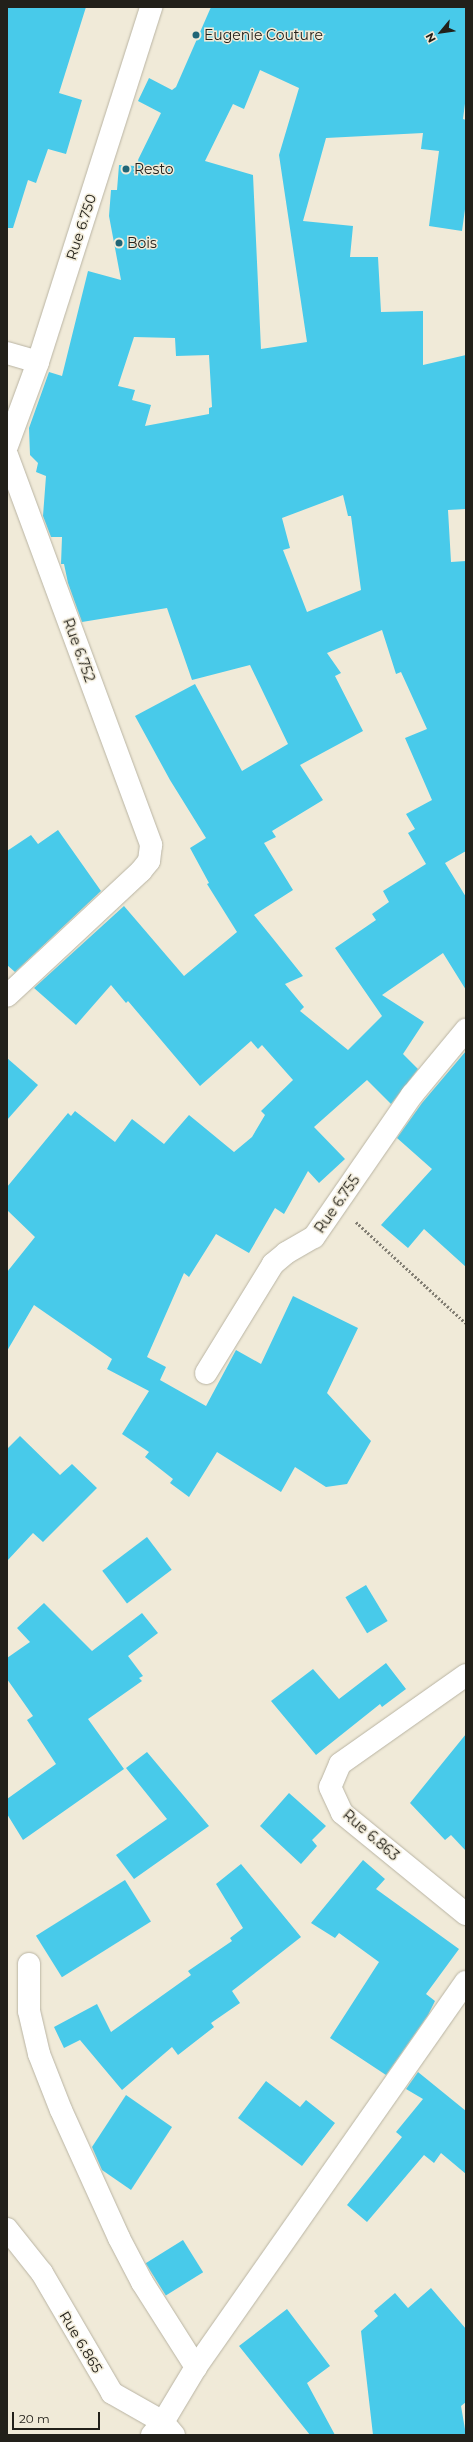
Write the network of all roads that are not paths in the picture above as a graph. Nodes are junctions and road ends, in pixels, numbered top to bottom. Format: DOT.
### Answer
graph roads {
  1 [pos="151,7"];
  2 [pos="7,353"];
  3 [pos="38,362"];
  4 [pos="7,446"];
  5 [pos="7,455"];
  6 [pos="7,996"];
  7 [pos="466,1030"];
  8 [pos="206,1373"];
  9 [pos="466,1675"];
  10 [pos="466,1914"];
  11 [pos="29,1964"];
  12 [pos="466,1982"];
  13 [pos="7,2229"];
  14 [pos="196,2367"];
  15 [pos="163,2431"];
  1 -- 3 [label="street, Rue 6.750"];
  2 -- 3 [label="street"];
  3 -- 4 [label="street, Rue 6.750"];
  5 -- 6 [label="street, Rue 6.752"];
  7 -- 8 [label="street, Rue 6.755"];
  9 -- 10 [label="street, Rue 6.863"];
  11 -- 14 [label="street"];
  12 -- 14 [label="street"];
  13 -- 15 [label="street, Rue 6.865"];
  14 -- 15 [label="street"];
}
